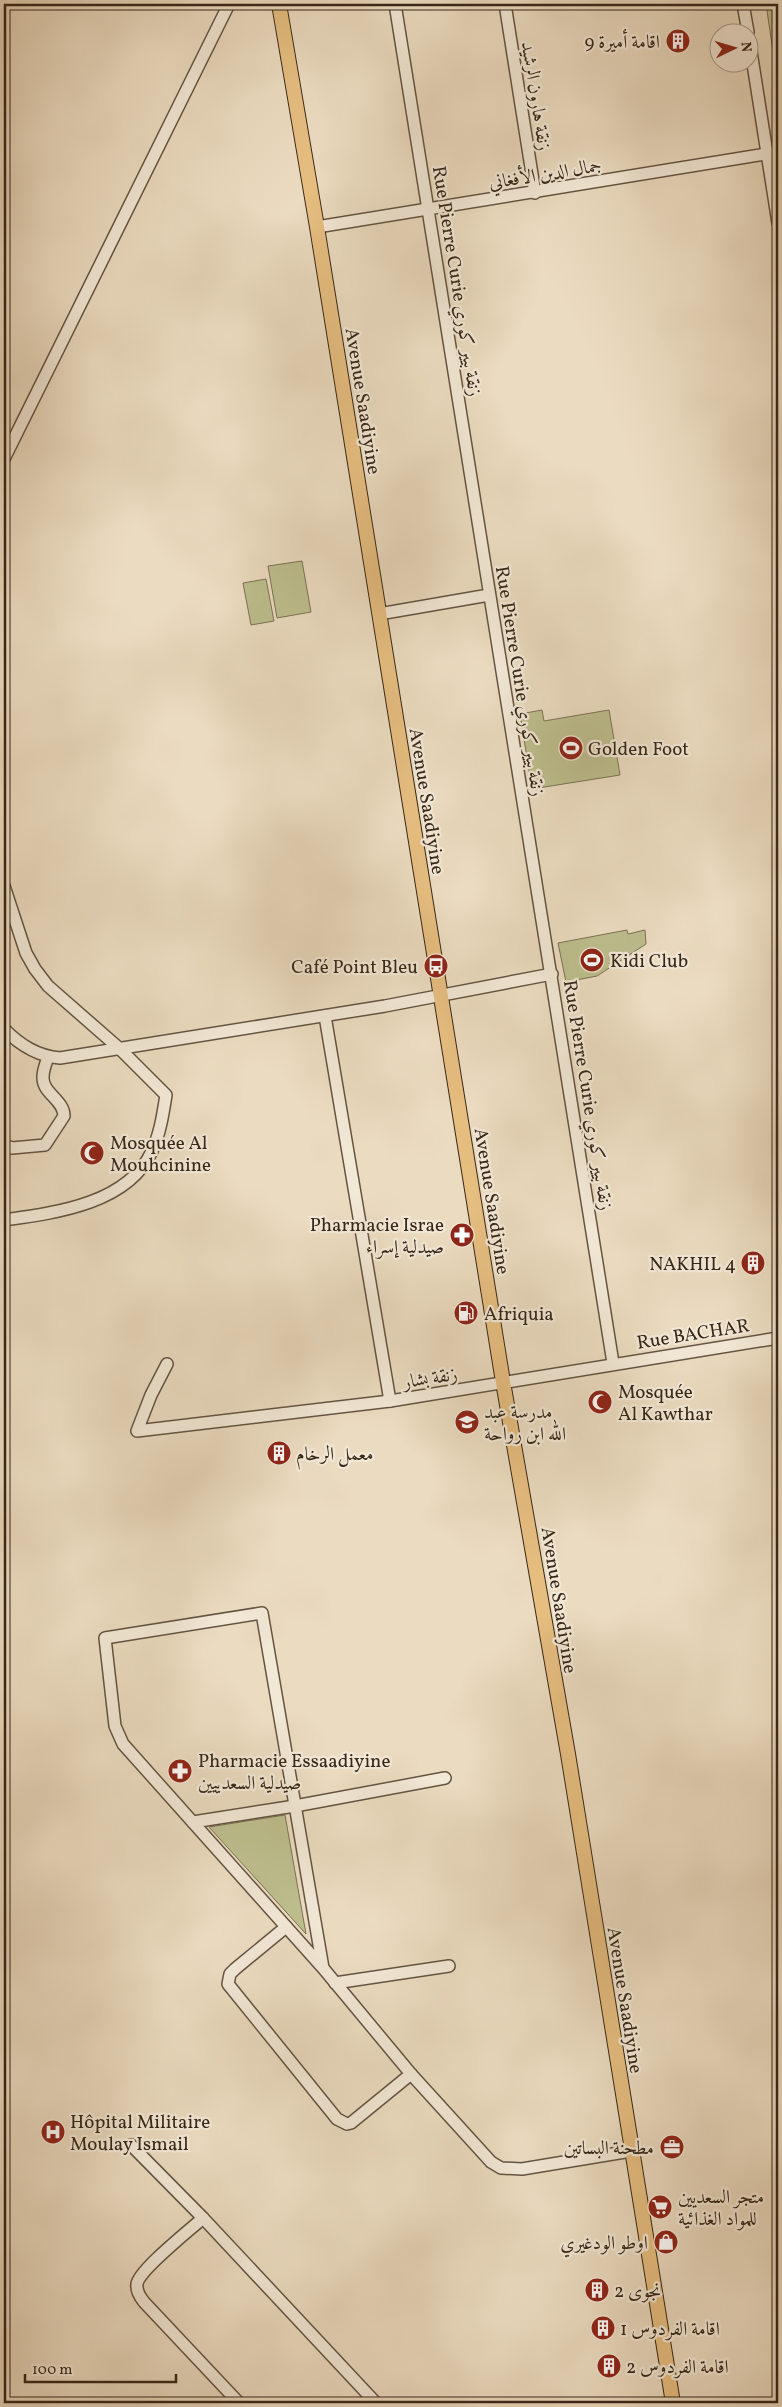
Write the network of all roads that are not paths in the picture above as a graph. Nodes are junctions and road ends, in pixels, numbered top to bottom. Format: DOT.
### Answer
graph roads {
  1 [pos="229,4"];
  2 [pos="279,4"];
  3 [pos="395,4"];
  4 [pos="505,4"];
  5 [pos="743,4"];
  6 [pos="746,22"];
  7 [pos="756,72"];
  8 [pos="773,153"];
  9 [pos="535,193"];
  10 [pos="429,209"];
  11 [pos="778,223"];
  12 [pos="318,227"];
  13 [pos="4,459"];
  14 [pos="489,595"];
  15 [pos="379,614"];
  16 [pos="4,886"];
  17 [pos="552,974"];
  18 [pos="441,996"];
  19 [pos="325,1016"];
  20 [pos="4,1029"];
  21 [pos="120,1048"];
  22 [pos="48,1057"];
  23 [pos="4,1145"];
  24 [pos="4,1220"];
  25 [pos="778,1338"];
  26 [pos="613,1363"];
  27 [pos="168,1364"];
  28 [pos="503,1382"];
  29 [pos="390,1401"];
  30 [pos="445,1778"];
  31 [pos="295,1806"];
  32 [pos="193,1822"];
  33 [pos="286,1927"];
  34 [pos="449,1966"];
  35 [pos="323,1968"];
  36 [pos="335,1983"];
  37 [pos="411,2074"];
  38 [pos="131,2145"];
  39 [pos="631,2151"];
  40 [pos="203,2218"];
  41 [pos="239,2403"];
  42 [pos="376,2403"];
  43 [pos="673,2403"];
  1 -- 13 [label="street"];
  2 -- 12 [label="main road, Avenue Saadiyine"];
  3 -- 10 [label="street, Rue Pierre Curie زنقة بيير كوري"];
  4 -- 9 [label="street, زنقة هارون الرشيد"];
  5 -- 6 [label="street"];
  7 -- 8 [label="street"];
  8 -- 9 [label="street, جمال الدين الأفغاني"];
  8 -- 11 [label="street"];
  9 -- 10 [label="street, جمال الدين الأفغاني"];
  10 -- 12 [label="street, جمال الدين الأفغاني"];
  10 -- 14 [label="street, Rue Pierre Curie زنقة بيير كوري"];
  12 -- 15 [label="main road, Avenue Saadiyine"];
  14 -- 15 [label="street"];
  14 -- 17 [label="street, Rue Pierre Curie زنقة بيير كوري"];
  15 -- 18 [label="main road, Avenue Saadiyine"];
  16 -- 21 [label="street"];
  17 -- 18 [label="street"];
  17 -- 26 [label="street, Rue Pierre Curie زنقة بيير كوري"];
  18 -- 19 [label="street"];
  18 -- 28 [label="main road, Avenue Saadiyine"];
  19 -- 21 [label="street"];
  19 -- 29 [label="street"];
  20 -- 22 [label="street"];
  21 -- 22 [label="street"];
  21 -- 24 [label="street"];
  22 -- 23 [label="street"];
  25 -- 26 [label="street, Rue BACHAR"];
  26 -- 28 [label="street, زنقة بشار"];
  27 -- 29 [label="street, زنقة بشار"];
  28 -- 29 [label="street, زنقة بشار"];
  28 -- 39 [label="main road, Avenue Saadiyine"];
  30 -- 31 [label="street"];
  31 -- 32 [label="street"];
  31 -- 32 [label="street"];
  31 -- 35 [label="street"];
  32 -- 33 [label="street"];
  33 -- 35 [label="street"];
  33 -- 37 [label="street"];
  34 -- 36 [label="street"];
  35 -- 36 [label="street"];
  36 -- 37 [label="street"];
  37 -- 39 [label="street"];
  38 -- 40 [label="street"];
  39 -- 43 [label="main road, Avenue Saadiyine"];
  40 -- 41 [label="street"];
  40 -- 42 [label="street"];
}
